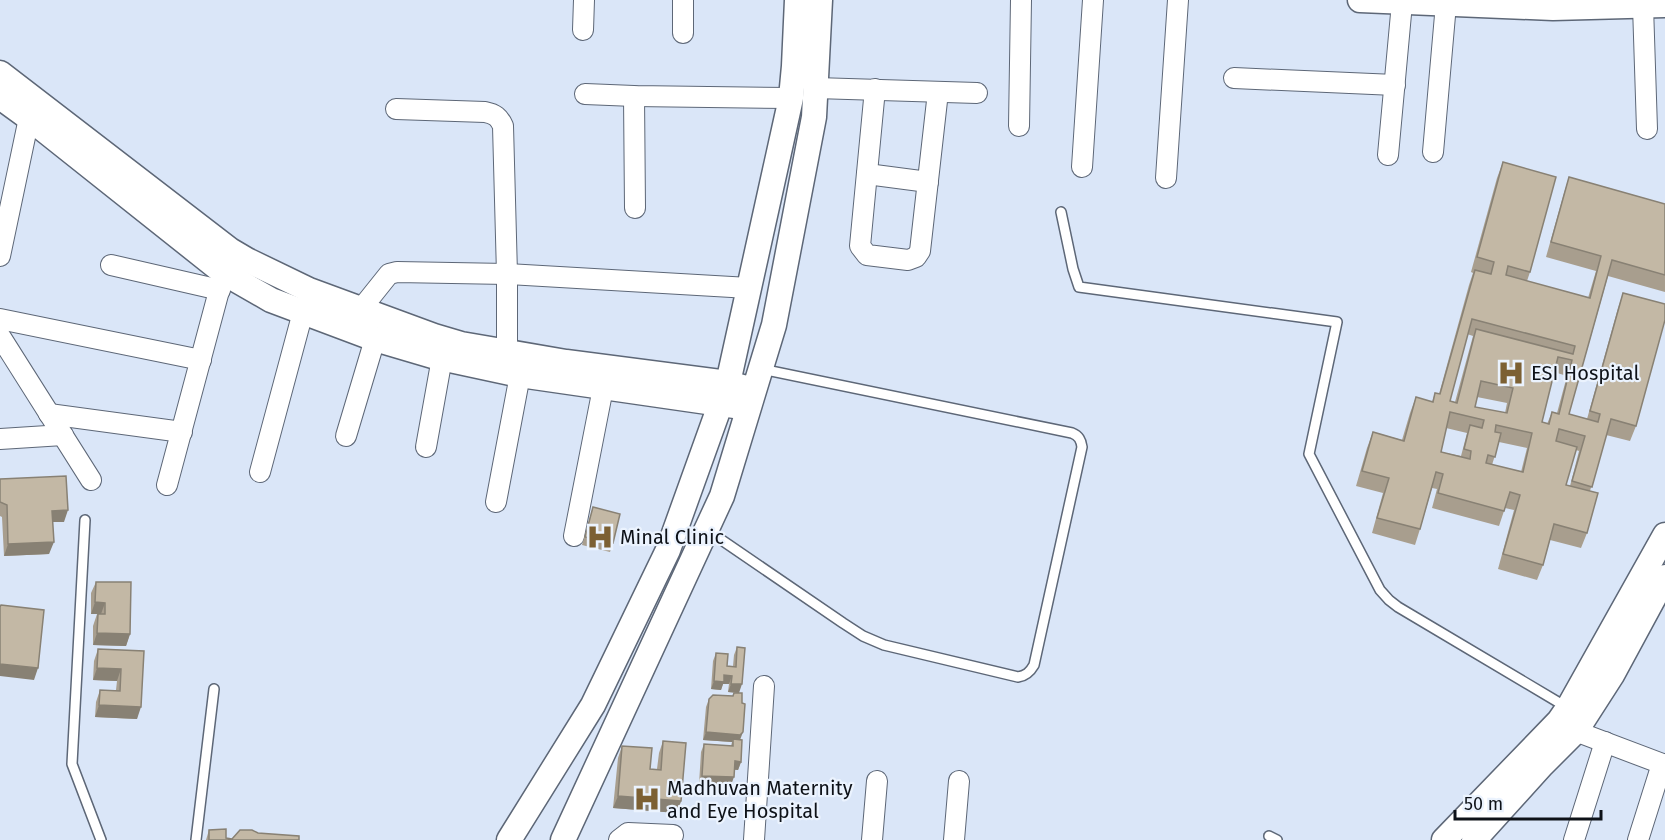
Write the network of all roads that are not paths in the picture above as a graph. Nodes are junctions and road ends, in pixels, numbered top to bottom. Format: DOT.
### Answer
graph roads {
  1 [pos="584,0"];
  2 [pos="683,0"];
  3 [pos="796,0"];
  4 [pos="820,0"];
  5 [pos="1021,0"];
  6 [pos="1093,0"];
  7 [pos="1178,0"];
  8 [pos="1362,0"];
  9 [pos="1402,3"];
  10 [pos="1443,3"];
  11 [pos="1654,5"];
  12 [pos="583,30"];
  13 [pos="683,33"];
  14 [pos="0,73"];
  15 [pos="1234,78"];
  16 [pos="1395,85"];
  17 [pos="816,88"];
  18 [pos="875,89"];
  19 [pos="938,92"];
  20 [pos="977,93"];
  21 [pos="585,94"];
  22 [pos="634,96"];
  23 [pos="0,97"];
  24 [pos="790,98"];
  25 [pos="396,109"];
  26 [pos="29,118"];
  27 [pos="1019,126"];
  28 [pos="1647,129"];
  29 [pos="1433,152"];
  30 [pos="1388,155"];
  31 [pos="1082,167"];
  32 [pos="867,174"];
  33 [pos="1166,178"];
  34 [pos="928,182"];
  35 [pos="634,208"];
  36 [pos="1061,212"];
  37 [pos="0,256"];
  38 [pos="111,265"];
  39 [pos="225,271"];
  40 [pos="507,274"];
  41 [pos="749,288"];
  42 [pos="361,309"];
  43 [pos="303,312"];
  44 [pos="0,319"];
  45 [pos="0,336"];
  46 [pos="375,339"];
  47 [pos="507,352"];
  48 [pos="442,358"];
  49 [pos="201,360"];
  50 [pos="10,366"];
  51 [pos="520,375"];
  52 [pos="603,388"];
  53 [pos="755,389"];
  54 [pos="724,393"];
  55 [pos="49,414"];
  56 [pos="182,432"];
  57 [pos="63,435"];
  58 [pos="346,436"];
  59 [pos="0,439"];
  60 [pos="426,447"];
  61 [pos="260,472"];
  62 [pos="91,480"];
  63 [pos="167,485"];
  64 [pos="496,502"];
  65 [pos="85,520"];
  66 [pos="707,530"];
  67 [pos="1665,535"];
  68 [pos="574,536"];
  69 [pos="1665,577"];
  70 [pos="764,686"];
  71 [pos="214,689"];
  72 [pos="596,699"];
  73 [pos="621,712"];
  74 [pos="1567,721"];
  75 [pos="1605,742"];
  76 [pos="1663,765"];
  77 [pos="877,781"];
  78 [pos="959,781"];
  79 [pos="525,813"];
  80 [pos="673,835"];
  81 [pos="101,840"];
  82 [pos="196,840"];
  83 [pos="509,840"];
  84 [pos="523,840"];
  85 [pos="563,840"];
  86 [pos="619,840"];
  87 [pos="754,840"];
  88 [pos="872,840"];
  89 [pos="954,840"];
  90 [pos="1444,840"];
  91 [pos="1474,840"];
  92 [pos="1574,840"];
  93 [pos="1638,840"];
  1 -- 12 [label="street"];
  2 -- 13 [label="street"];
  3 -- 24 [label="street"];
  4 -- 17 [label="street"];
  5 -- 27 [label="street"];
  6 -- 31 [label="street"];
  7 -- 33 [label="street"];
  8 -- 9 [label="street"];
  9 -- 10 [label="street"];
  9 -- 16 [label="street"];
  10 -- 11 [label="street"];
  10 -- 29 [label="street"];
  11 -- 28 [label="street"];
  14 -- 39 [label="street"];
  15 -- 16 [label="street"];
  16 -- 30 [label="street"];
  17 -- 18 [label="street"];
  17 -- 53 [label="street"];
  18 -- 19 [label="street"];
  18 -- 32 [label="street"];
  19 -- 20 [label="street"];
  19 -- 34 [label="street"];
  21 -- 22 [label="street"];
  22 -- 24 [label="street"];
  22 -- 35 [label="street"];
  23 -- 26 [label="street"];
  24 -- 41 [label="street"];
  25 -- 40 [label="street"];
  26 -- 37 [label="street"];
  26 -- 39 [label="street"];
  32 -- 34 [label="street"];
  32 -- 34 [label="street"];
  36 -- 74 [label="lane"];
  38 -- 39 [label="street"];
  39 -- 42 [label="street"];
  39 -- 43 [label="street"];
  39 -- 49 [label="street"];
  40 -- 41 [label="street"];
  40 -- 42 [label="street"];
  40 -- 47 [label="street"];
  41 -- 54 [label="street"];
  42 -- 47 [label="street"];
  43 -- 46 [label="street"];
  43 -- 61 [label="street"];
  44 -- 49 [label="street"];
  45 -- 50 [label="street"];
  46 -- 48 [label="street"];
  46 -- 58 [label="street"];
  47 -- 54 [label="street"];
  48 -- 51 [label="street"];
  48 -- 60 [label="street"];
  49 -- 56 [label="street"];
  50 -- 55 [label="street"];
  51 -- 52 [label="street"];
  51 -- 64 [label="street"];
  52 -- 54 [label="street"];
  52 -- 68 [label="street"];
  53 -- 54 [label="street"];
  53 -- 66 [label="street"];
  53 -- 66 [label="lane"];
  54 -- 72 [label="street"];
  55 -- 56 [label="street"];
  55 -- 57 [label="street"];
  56 -- 63 [label="street"];
  57 -- 59 [label="street"];
  57 -- 62 [label="street"];
  65 -- 81 [label="lane"];
  66 -- 73 [label="street"];
  67 -- 74 [label="street"];
  69 -- 74 [label="street"];
  70 -- 87 [label="street"];
  71 -- 82 [label="lane"];
  72 -- 73 [label="street"];
  72 -- 79 [label="street"];
  73 -- 85 [label="street"];
  74 -- 75 [label="street"];
  74 -- 90 [label="street"];
  74 -- 91 [label="street"];
  75 -- 76 [label="street"];
  75 -- 92 [label="street"];
  76 -- 93 [label="street"];
  77 -- 88 [label="street"];
  78 -- 89 [label="street"];
  79 -- 83 [label="street"];
  79 -- 84 [label="street"];
  80 -- 86 [label="street"];
}
